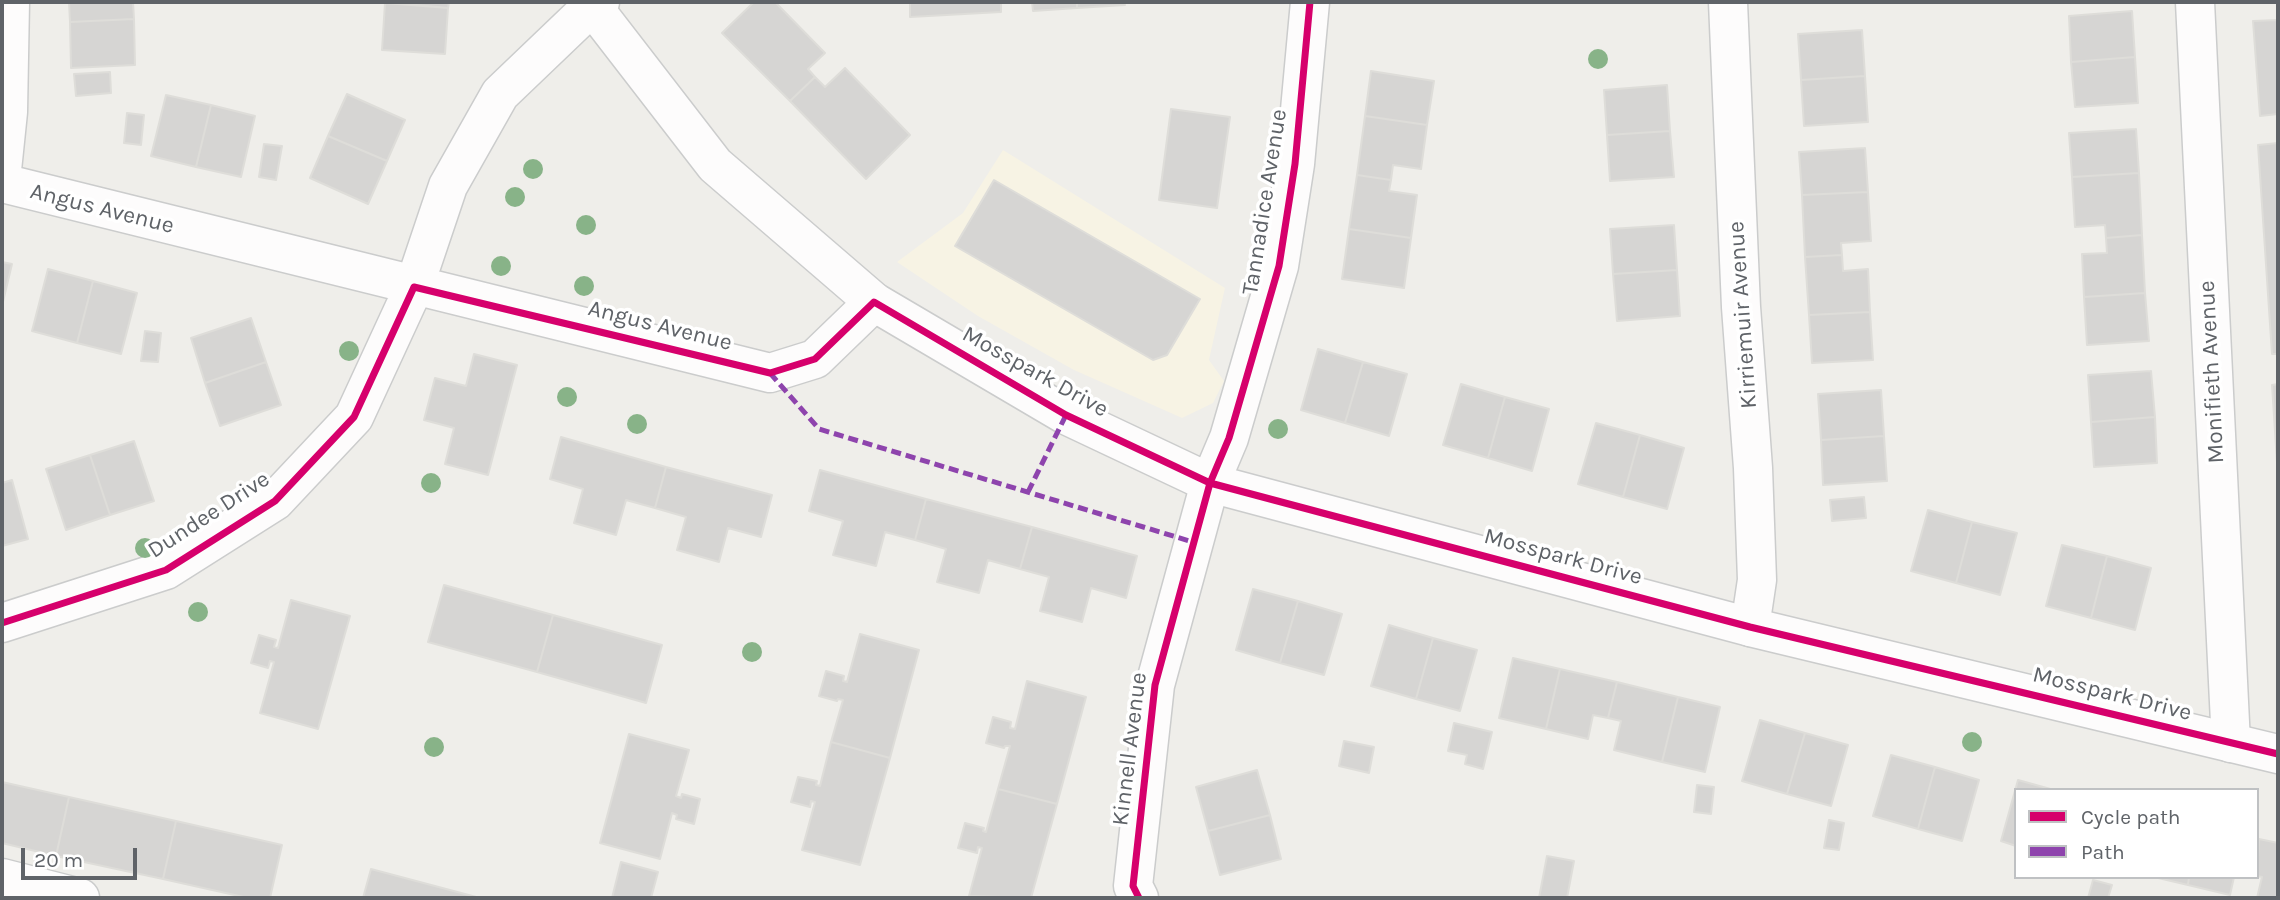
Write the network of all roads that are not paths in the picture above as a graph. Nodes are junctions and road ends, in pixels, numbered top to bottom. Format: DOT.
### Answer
graph roads {
  1 [pos="10,2"];
  2 [pos="1310,2"];
  3 [pos="1728,2"];
  4 [pos="2195,2"];
  5 [pos="594,3"];
  6 [pos="2,170"];
  7 [pos="2,183"];
  8 [pos="414,287"];
  9 [pos="874,302"];
  10 [pos="1210,483"];
  11 [pos="2,623"];
  12 [pos="1750,627"];
  13 [pos="2231,743"];
  14 [pos="2278,754"];
  15 [pos="2,878"];
  16 [pos="80,898"];
  17 [pos="1139,898"];
  1 -- 6 [label="street"];
  2 -- 10 [label="street, Tannadice Avenue"];
  3 -- 12 [label="street, Kirriemuir Avenue"];
  4 -- 13 [label="street, Monifieth Avenue"];
  5 -- 8 [label="street, Dundee Drive"];
  5 -- 9 [label="street, Mosspark Drive"];
  7 -- 8 [label="street, Angus Avenue"];
  8 -- 9 [label="street, Angus Avenue"];
  8 -- 11 [label="street, Dundee Drive"];
  9 -- 10 [label="street, Mosspark Drive"];
  10 -- 12 [label="street, Mosspark Drive"];
  10 -- 17 [label="street, Kinnell Avenue"];
  12 -- 13 [label="street, Mosspark Drive"];
  13 -- 14 [label="street, Mosspark Drive"];
  15 -- 16 [label="street"];
}
